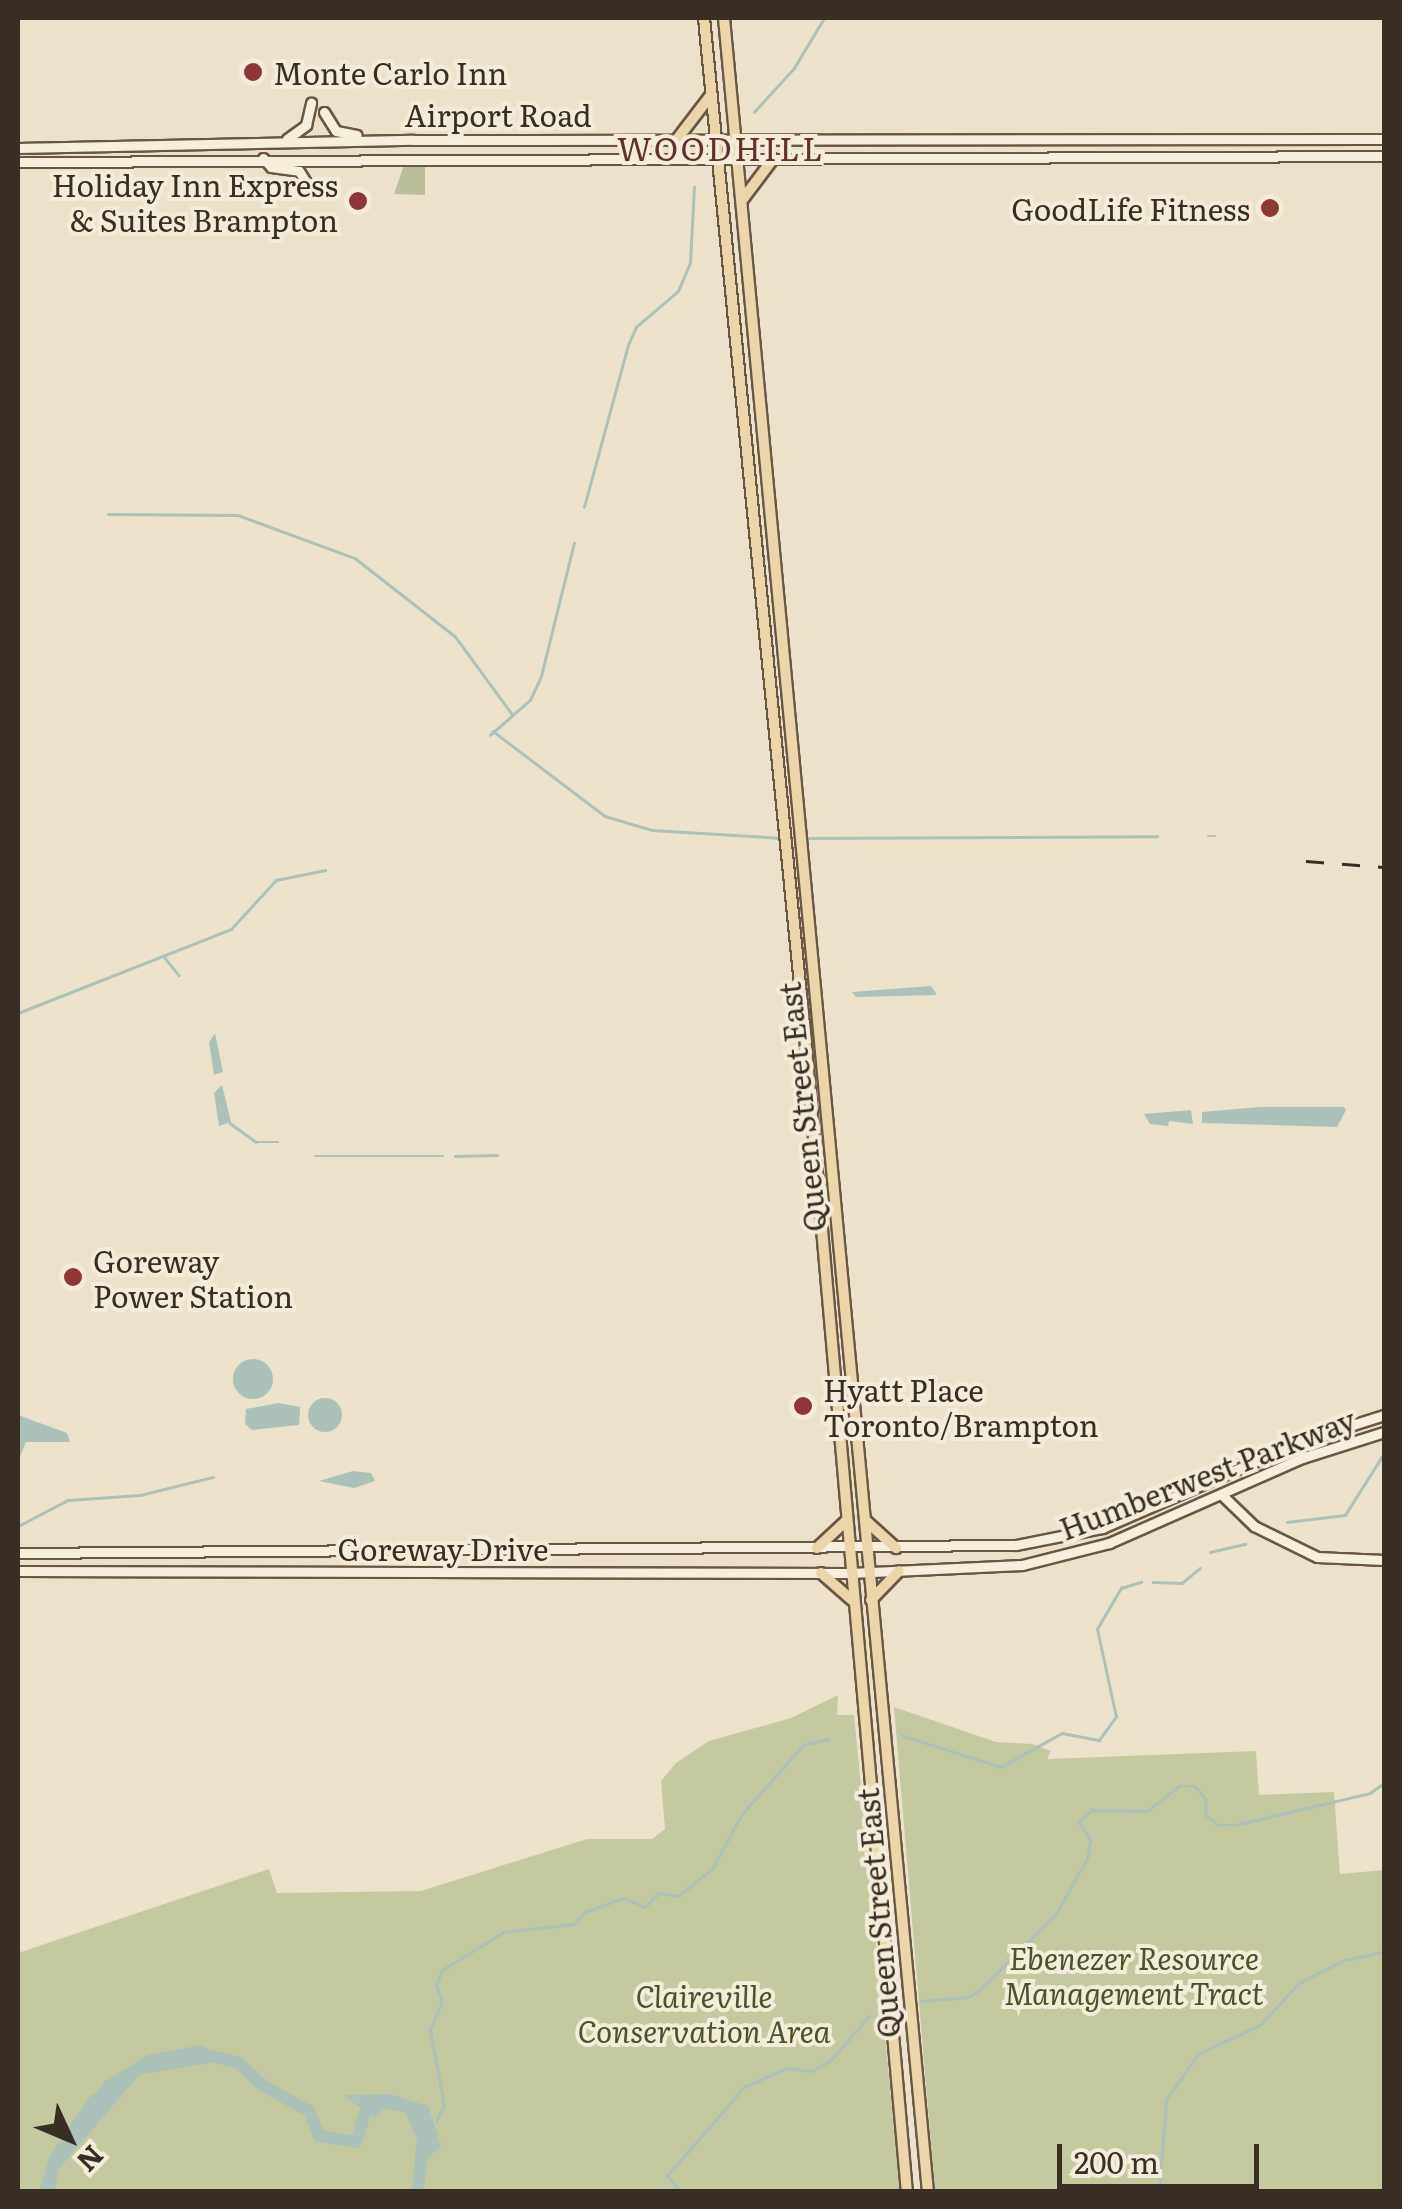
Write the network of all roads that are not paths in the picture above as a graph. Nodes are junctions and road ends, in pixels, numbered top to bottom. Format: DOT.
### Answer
graph roads {
  1 [pos="704,18"];
  2 [pos="724,18"];
  3 [pos="712,94"];
  4 [pos="311,102"];
  5 [pos="324,112"];
  6 [pos="678,138"];
  7 [pos="716,138"];
  8 [pos="736,138"];
  9 [pos="1098,139"];
  10 [pos="1384,139"];
  11 [pos="374,140"];
  12 [pos="272,142"];
  13 [pos="18,148"];
  14 [pos="1384,156"];
  15 [pos="263,158"];
  16 [pos="718,159"];
  17 [pos="739,159"];
  18 [pos="773,159"];
  19 [pos="18,162"];
  20 [pos="1096,162"];
  21 [pos="312,192"];
  22 [pos="743,200"];
  23 [pos="742,388"];
  24 [pos="763,420"];
  25 [pos="1384,1415"];
  26 [pos="1384,1432"];
  27 [pos="1222,1495"];
  28 [pos="864,1520"];
  29 [pos="845,1522"];
  30 [pos="817,1548"];
  31 [pos="848,1548"];
  32 [pos="866,1548"];
  33 [pos="896,1548"];
  34 [pos="18,1553"];
  35 [pos="1384,1560"];
  36 [pos="18,1571"];
  37 [pos="899,1571"];
  38 [pos="850,1572"];
  39 [pos="869,1572"];
  40 [pos="821,1573"];
  41 [pos="852,1600"];
  42 [pos="871,1600"];
  43 [pos="907,2192"];
  44 [pos="928,2192"];
  1 -- 3 [label="main road, Queen Street East"];
  2 -- 8 [label="main road, Queen Street East"];
  3 -- 6 [label="main road"];
  3 -- 7 [label="main road, Queen Street East"];
  4 -- 12 [label="main road"];
  5 -- 11 [label="main road"];
  6 -- 7 [label="main road, Airport Road"];
  6 -- 11 [label="main road, Airport Road"];
  7 -- 8 [label="main road, Airport Road"];
  7 -- 16 [label="main road, Queen Street East"];
  8 -- 9 [label="main road, Airport Road"];
  8 -- 17 [label="main road, Queen Street East"];
  9 -- 10 [label="main road, Airport Road"];
  9 -- 20 [label="main road"];
  11 -- 12 [label="main road, Airport Road"];
  12 -- 13 [label="main road, Airport Road"];
  14 -- 20 [label="main road, Airport Road"];
  15 -- 16 [label="main road, Airport Road"];
  15 -- 19 [label="main road, Airport Road"];
  15 -- 21 [label="main road"];
  16 -- 17 [label="main road, Airport Road"];
  16 -- 23 [label="main road, Queen Street East"];
  17 -- 18 [label="main road, Airport Road"];
  17 -- 22 [label="main road, Queen Street East"];
  18 -- 20 [label="main road, Airport Road"];
  18 -- 22 [label="main road"];
  22 -- 24 [label="main road, Queen Street East"];
  23 -- 24 [label="main road"];
  23 -- 29 [label="main road, Queen Street East"];
  24 -- 28 [label="main road, Queen Street East"];
  25 -- 33 [label="main road, Humberwest Parkway"];
  26 -- 27 [label="main road, Humberwest Parkway"];
  27 -- 35 [label="main road"];
  27 -- 37 [label="main road, Humberwest Parkway"];
  28 -- 32 [label="main road, Queen Street East"];
  28 -- 33 [label="main road"];
  29 -- 30 [label="main road"];
  29 -- 31 [label="main road, Queen Street East"];
  30 -- 31 [label="main road, Goreway Drive"];
  30 -- 34 [label="main road, Goreway Drive"];
  31 -- 32 [label="main road, Humberwest Parkway"];
  31 -- 38 [label="main road, Queen Street East"];
  32 -- 33 [label="main road, Humberwest Parkway"];
  32 -- 39 [label="main road, Queen Street East"];
  36 -- 40 [label="main road, Goreway Drive"];
  37 -- 39 [label="main road, Humberwest Parkway"];
  37 -- 42 [label="main road"];
  38 -- 39 [label="main road, Goreway Drive"];
  38 -- 40 [label="main road, Goreway Drive"];
  38 -- 41 [label="main road, Queen Street East"];
  39 -- 42 [label="main road, Queen Street East"];
  40 -- 41 [label="main road"];
  41 -- 43 [label="main road, Queen Street East"];
  42 -- 44 [label="main road, Queen Street East"];
}
